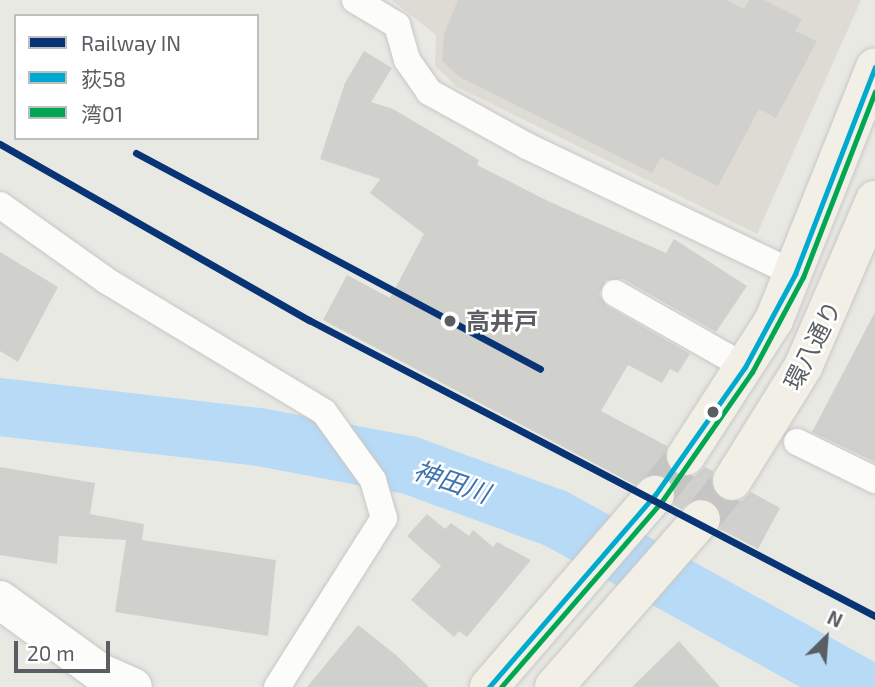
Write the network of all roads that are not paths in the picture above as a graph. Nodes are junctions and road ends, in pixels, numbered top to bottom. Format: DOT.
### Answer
graph roads {
  1 [pos="355,0"];
  2 [pos="875,66"];
  3 [pos="875,201"];
  4 [pos="0,205"];
  5 [pos="795,274"];
  6 [pos="615,293"];
  7 [pos="745,367"];
  8 [pos="797,442"];
  9 [pos="686,456"];
  10 [pos="875,480"];
  11 [pos="732,481"];
  12 [pos="655,495"];
  13 [pos="690,532"];
  14 [pos="0,600"];
  15 [pos="133,687"];
  16 [pos="277,687"];
  17 [pos="489,687"];
  18 [pos="554,687"];
  1 -- 5 [label="street"];
  2 -- 5 [label="main road, 環八通り"];
  3 -- 11 [label="main road, 環八通り"];
  4 -- 16 [label="street"];
  5 -- 7 [label="main road, 環八通り"];
  6 -- 7 [label="street"];
  7 -- 9 [label="main road, 環八通り"];
  8 -- 10 [label="street"];
  12 -- 17 [label="main road"];
  13 -- 18 [label="main road"];
  14 -- 15 [label="street"];
}
